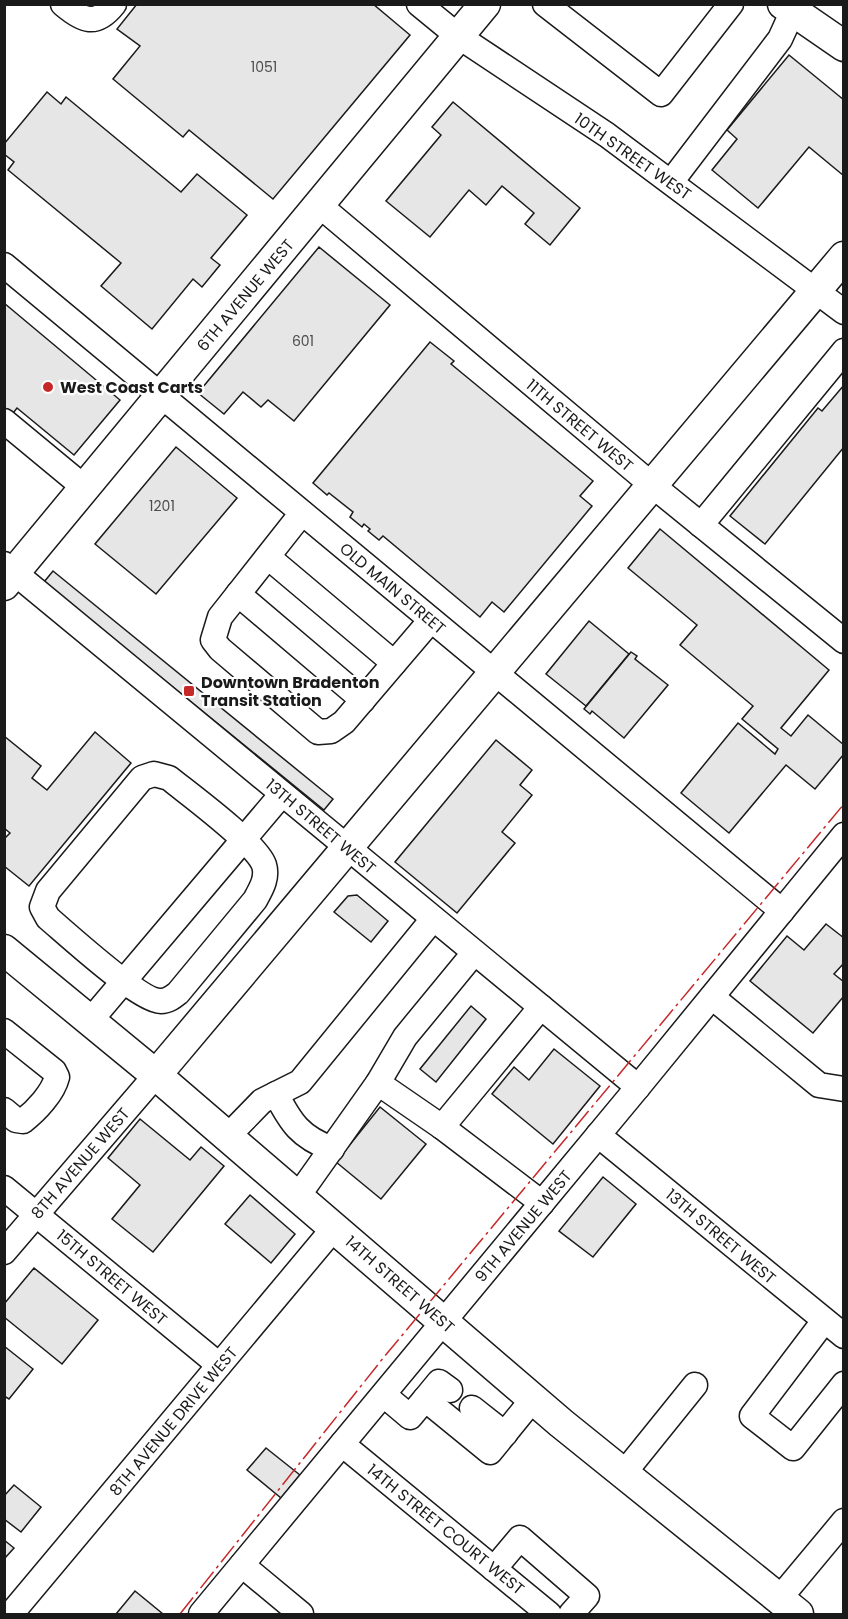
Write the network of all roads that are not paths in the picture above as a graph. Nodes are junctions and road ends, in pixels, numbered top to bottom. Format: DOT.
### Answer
graph roads {
  1 [pos="114,4"];
  2 [pos="419,4"];
  3 [pos="485,4"];
  4 [pos="545,4"];
  5 [pos="731,4"];
  6 [pos="797,6"];
  7 [pos="67,8"];
  8 [pos="843,30"];
  9 [pos="458,36"];
  10 [pos="843,46"];
  11 [pos="671,182"];
  12 [pos="319,205"];
  13 [pos="843,257"];
  14 [pos="4,265"];
  15 [pos="815,290"];
  16 [pos="843,312"];
  17 [pos="843,351"];
  18 [pos="162,395"];
  19 [pos="4,421"];
  20 [pos="652,485"];
  21 [pos="85,488"];
  22 [pos="302,513"];
  23 [pos="701,525"];
  24 [pos="268,557"];
  25 [pos="8,574"];
  26 [pos="238,594"];
  27 [pos="431,620"];
  28 [pos="843,641"];
  29 [pos="394,663"];
  30 [pos="494,673"];
  31 [pos="363,700"];
  32 [pos="282,794"];
  33 [pos="244,839"];
  34 [pos="842,839"];
  35 [pos="347,848"];
  36 [pos="782,911"];
  37 [pos="433,919"];
  38 [pos="4,950"];
  39 [pos="474,953"];
  40 [pos="124,981"];
  41 [pos="712,997"];
  42 [pos="541,1007"];
  43 [pos="90,1021"];
  44 [pos="4,1030"];
  45 [pos="156,1075"];
  46 [pos="378,1083"];
  47 [pos="638,1087"];
  48 [pos="843,1089"];
  49 [pos="276,1094"];
  50 [pos="4,1110"];
  51 [pos="442,1126"];
  52 [pos="598,1135"];
  53 [pos="228,1136"];
  54 [pos="332,1149"];
  55 [pos="4,1188"];
  56 [pos="298,1196"];
  57 [pos="542,1203"];
  58 [pos="36,1214"];
  59 [pos="334,1228"];
  60 [pos="4,1252"];
  61 [pos="824,1321"];
  62 [pos="444,1322"];
  63 [pos="843,1336"];
  64 [pos="219,1365"];
  65 [pos="843,1384"];
  66 [pos="695,1385"];
  67 [pos="450,1390"];
  68 [pos="384,1395"];
  69 [pos="425,1399"];
  70 [pos="533,1399"];
  71 [pos="472,1408"];
  72 [pos="505,1434"];
  73 [pos="342,1444"];
  74 [pos="624,1473"];
  75 [pos="843,1521"];
  76 [pos="242,1565"];
  77 [pos="494,1569"];
  78 [pos="788,1607"];
  79 [pos="11,1614"];
  80 [pos="201,1614"];
  81 [pos="301,1614"];
  82 [pos="549,1614"];
  83 [pos="572,1614"];
  1 -- 7 [label="street"];
  2 -- 9 [label="street, 10TH STREET WEST"];
  3 -- 9 [label="main road, 6TH AVENUE WEST"];
  4 -- 5 [label="street"];
  6 -- 8 [label="main road"];
  6 -- 10 [label="main road"];
  6 -- 11 [label="street"];
  9 -- 11 [label="street, 10TH STREET WEST"];
  9 -- 12 [label="main road, 6TH AVENUE WEST"];
  11 -- 15 [label="street, 10TH STREET WEST"];
  12 -- 18 [label="main road, 6TH AVENUE WEST"];
  12 -- 20 [label="street, 11TH STREET WEST"];
  13 -- 15 [label="main road"];
  14 -- 18 [label="street, OLD MAIN STREET"];
  15 -- 16 [label="street, 10TH STREET WEST"];
  15 -- 20 [label="main road"];
  17 -- 23 [label="street"];
  18 -- 21 [label="main road, 6TH AVENUE WEST"];
  18 -- 22 [label="street, OLD MAIN STREET"];
  19 -- 21 [label="street"];
  20 -- 23 [label="street, 11TH STREET WEST"];
  20 -- 30 [label="main road"];
  21 -- 25 [label="main road, 6TH AVENUE WEST"];
  22 -- 24 [label="street"];
  22 -- 27 [label="street, OLD MAIN STREET"];
  23 -- 28 [label="street, 11TH STREET WEST"];
  24 -- 26 [label="street"];
  24 -- 29 [label="street"];
  25 -- 32 [label="street, 13TH STREET WEST"];
  26 -- 31 [label="street"];
  26 -- 31 [label="street"];
  27 -- 29 [label="street"];
  27 -- 30 [label="street, OLD MAIN STREET"];
  29 -- 31 [label="street"];
  30 -- 35 [label="main road"];
  30 -- 36 [label="street, OLD MAIN STREET"];
  32 -- 33 [label="street"];
  32 -- 35 [label="street, 13TH STREET WEST"];
  33 -- 40 [label="street"];
  33 -- 40 [label="street"];
  33 -- 40 [label="street"];
  34 -- 36 [label="street, 9TH AVENUE WEST"];
  35 -- 37 [label="street, 13TH STREET WEST"];
  35 -- 45 [label="main road"];
  36 -- 41 [label="street, 9TH AVENUE WEST"];
  37 -- 39 [label="street, 13TH STREET WEST"];
  37 -- 49 [label="street"];
  38 -- 43 [label="main road, 14TH STREET WEST"];
  39 -- 42 [label="street, 13TH STREET WEST"];
  39 -- 46 [label="street"];
  40 -- 43 [label="street"];
  41 -- 47 [label="street, 9TH AVENUE WEST"];
  41 -- 48 [label="street"];
  42 -- 47 [label="street, 13TH STREET WEST"];
  42 -- 51 [label="street"];
  43 -- 45 [label="main road, 14TH STREET WEST"];
  44 -- 50 [label="street"];
  45 -- 53 [label="main road, 14TH STREET WEST"];
  45 -- 58 [label="street, 8TH AVENUE WEST"];
  46 -- 51 [label="street"];
  46 -- 54 [label="street"];
  47 -- 52 [label="street, 9TH AVENUE WEST"];
  49 -- 53 [label="street"];
  49 -- 54 [label="street"];
  51 -- 57 [label="street"];
  52 -- 57 [label="street, 9TH AVENUE WEST"];
  52 -- 61 [label="street, 13TH STREET WEST"];
  53 -- 56 [label="main road, 14TH STREET WEST"];
  54 -- 56 [label="street"];
  55 -- 58 [label="street, 15TH STREET WEST"];
  56 -- 59 [label="main road, 14TH STREET WEST"];
  57 -- 62 [label="street, 9TH AVENUE WEST"];
  58 -- 60 [label="street, 8TH AVENUE WEST"];
  58 -- 64 [label="street, 15TH STREET WEST"];
  59 -- 62 [label="main road, 14TH STREET WEST"];
  59 -- 64 [label="street, 8TH AVENUE DRIVE WEST"];
  61 -- 63 [label="street, 13TH STREET WEST"];
  61 -- 65 [label="street"];
  62 -- 68 [label="street, 9TH AVENUE WEST"];
  62 -- 70 [label="main road, 14TH STREET WEST"];
  64 -- 79 [label="street, 8TH AVENUE DRIVE WEST"];
  66 -- 74 [label="street"];
  67 -- 69 [label="street"];
  68 -- 69 [label="street"];
  68 -- 73 [label="street, 9TH AVENUE WEST"];
  69 -- 72 [label="street"];
  70 -- 72 [label="street"];
  70 -- 74 [label="main road, 14TH STREET WEST"];
  71 -- 72 [label="street"];
  73 -- 76 [label="street, 9TH AVENUE WEST"];
  73 -- 77 [label="street, 14TH STREET COURT WEST"];
  74 -- 78 [label="main road, 14TH STREET WEST"];
  75 -- 78 [label="street"];
  76 -- 80 [label="street, 9TH AVENUE WEST"];
  76 -- 81 [label="street"];
  77 -- 82 [label="street, 14TH STREET COURT WEST"];
  77 -- 83 [label="street"];
}
